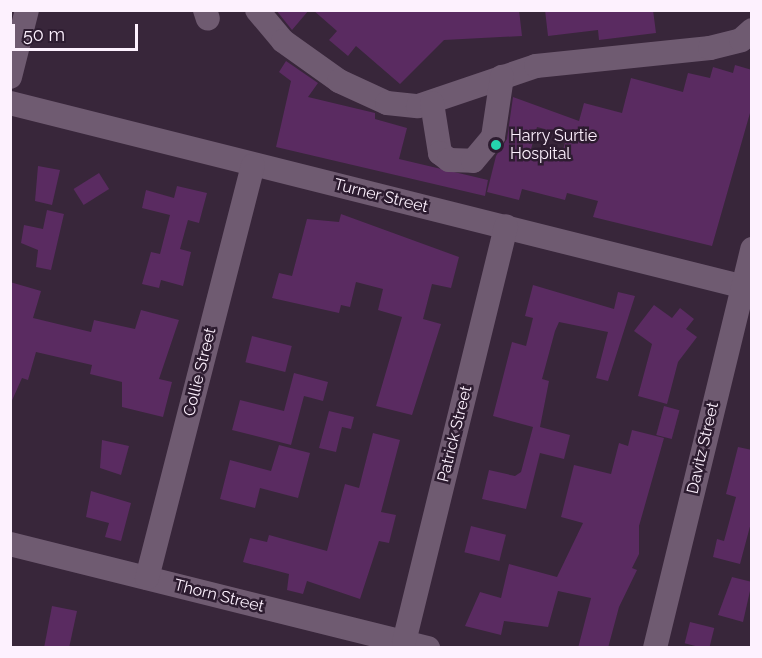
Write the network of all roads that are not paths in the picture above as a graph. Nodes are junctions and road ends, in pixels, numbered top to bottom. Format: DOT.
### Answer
graph roads {
  1 [pos="27,10"];
  2 [pos="257,10"];
  3 [pos="752,30"];
  4 [pos="10,77"];
  5 [pos="502,77"];
  6 [pos="10,103"];
  7 [pos="432,103"];
  8 [pos="253,165"];
  9 [pos="506,226"];
  10 [pos="752,249"];
  11 [pos="747,288"];
  12 [pos="10,544"];
  13 [pos="147,578"];
  14 [pos="404,642"];
  15 [pos="428,648"];
  16 [pos="655,648"];
  1 -- 4 [label="street"];
  2 -- 7 [label="street"];
  3 -- 5 [label="street"];
  5 -- 7 [label="street"];
  5 -- 7 [label="street"];
  6 -- 8 [label="street, Turner Street"];
  8 -- 9 [label="street, Turner Street"];
  8 -- 13 [label="street, Collie Street"];
  9 -- 11 [label="street, Turner Street"];
  9 -- 14 [label="street, Patrick Street"];
  10 -- 11 [label="street, Davitz Street"];
  11 -- 16 [label="street, Davitz Street"];
  12 -- 13 [label="street, Thorn Street"];
  13 -- 14 [label="street, Thorn Street"];
  14 -- 15 [label="street, Thorn Street"];
}
